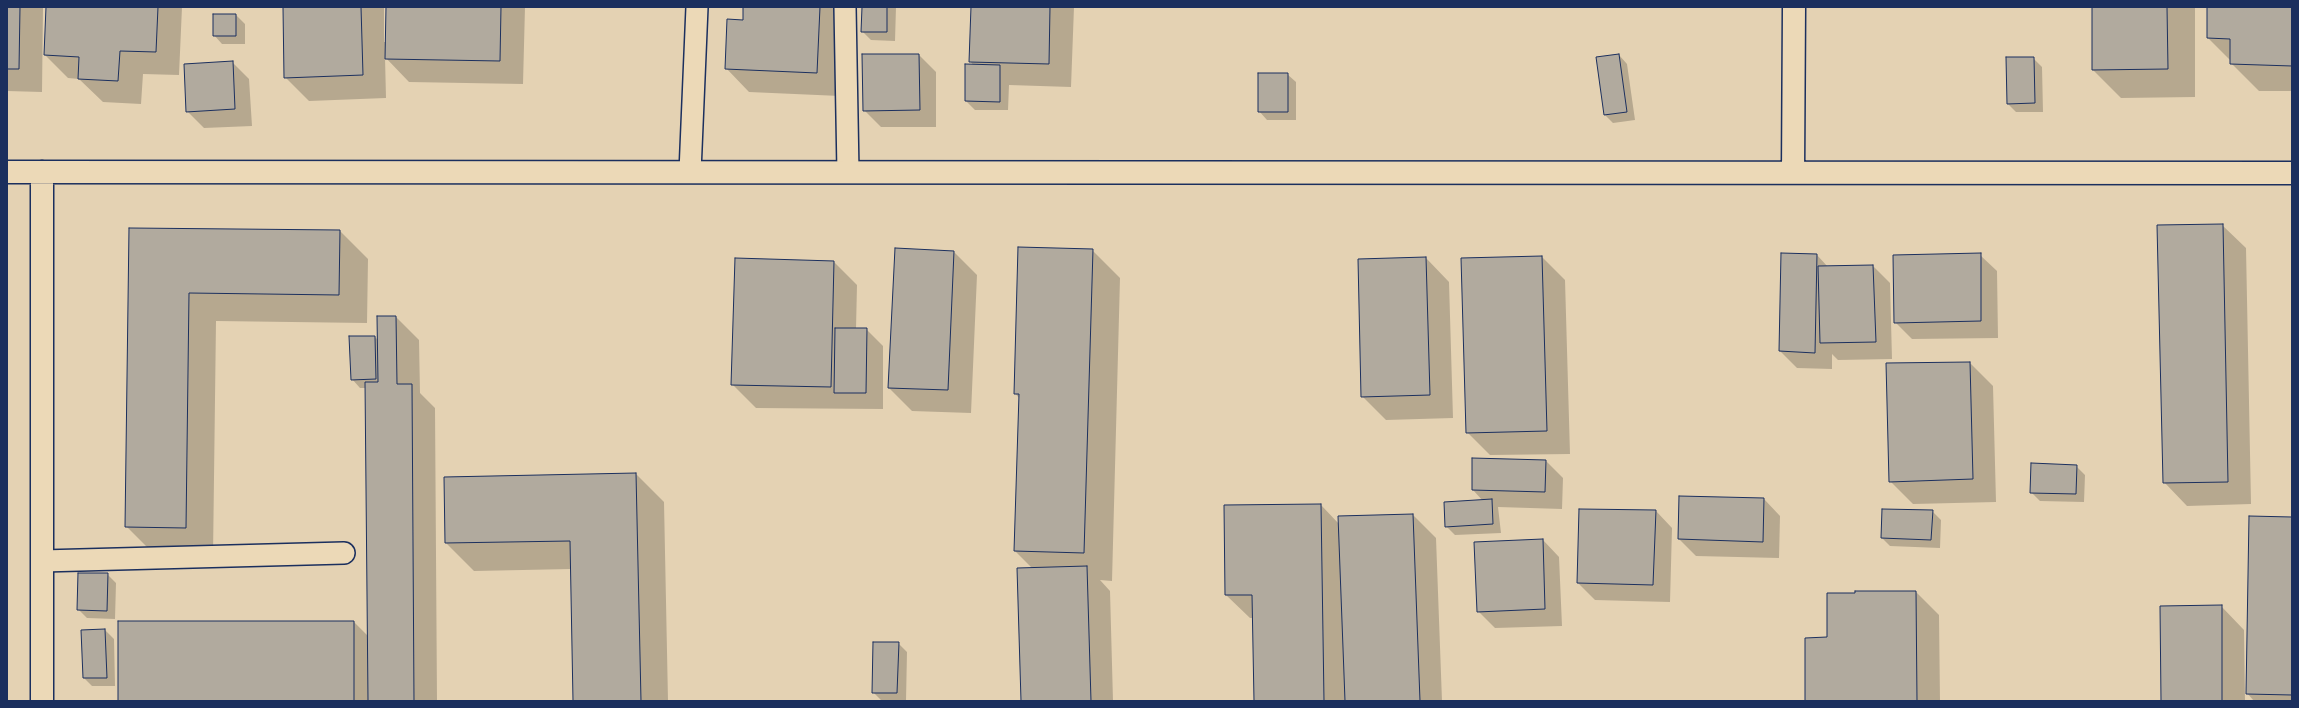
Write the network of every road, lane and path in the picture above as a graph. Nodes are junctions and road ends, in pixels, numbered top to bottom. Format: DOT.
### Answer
graph roads {
  1 [pos="697,7"];
  2 [pos="844,7"];
  3 [pos="1794,7"];
  4 [pos="7,172"];
  5 [pos="42,172"];
  6 [pos="690,172"];
  7 [pos="848,172"];
  8 [pos="1793,173"];
  9 [pos="2292,173"];
  10 [pos="344,553"];
  11 [pos="42,561"];
  12 [pos="42,701"];
  1 -- 6 [label="lane"];
  2 -- 7 [label="lane"];
  3 -- 8 [label="street"];
  4 -- 5 [label="street"];
  5 -- 6 [label="street"];
  5 -- 11 [label="street"];
  6 -- 7 [label="street"];
  7 -- 8 [label="street"];
  8 -- 9 [label="street"];
  10 -- 11 [label="lane"];
  11 -- 12 [label="street"];
}
